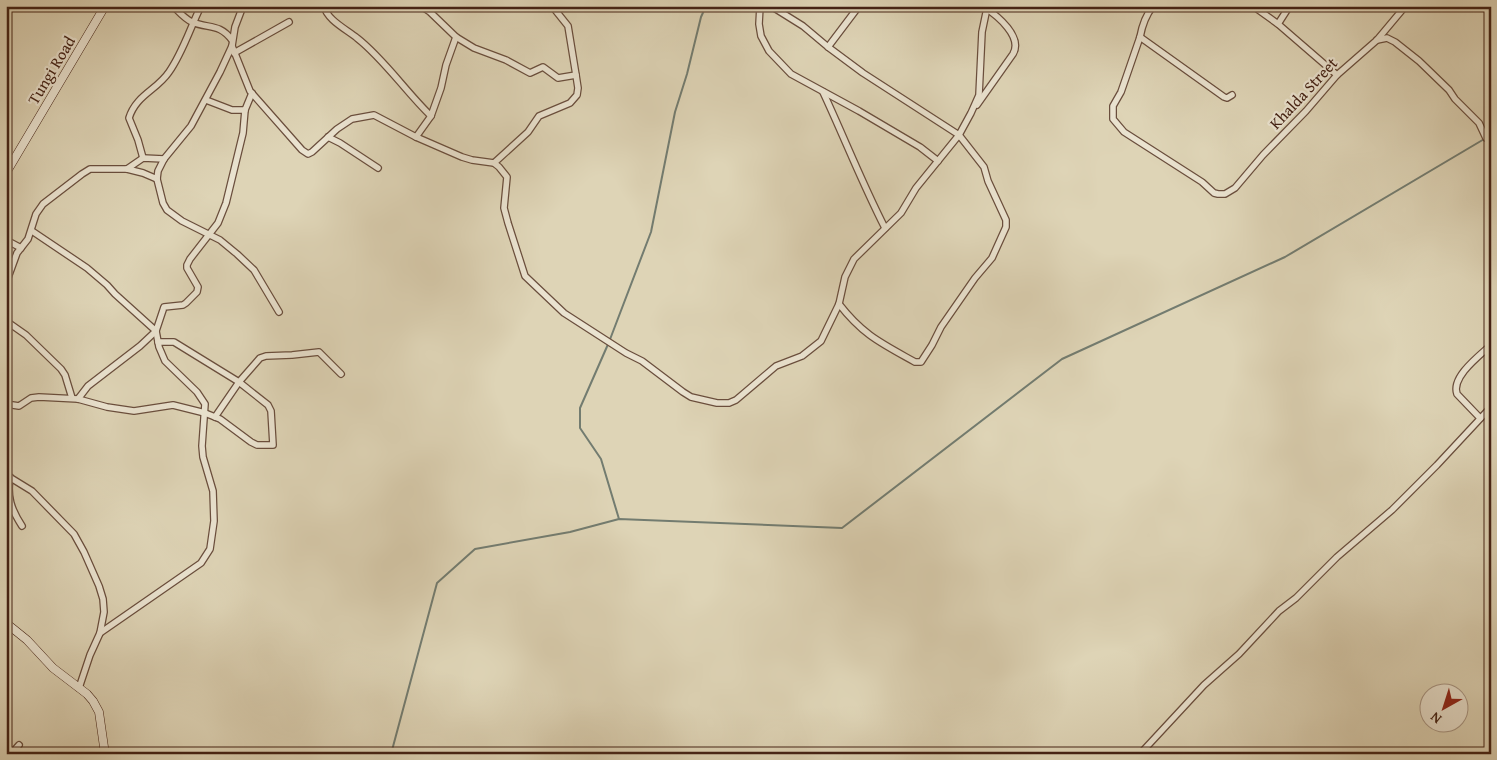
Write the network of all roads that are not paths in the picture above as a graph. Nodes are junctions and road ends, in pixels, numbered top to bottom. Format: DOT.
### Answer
graph roads {
  1 [pos="105,6"];
  2 [pos="174,6"];
  3 [pos="201,6"];
  4 [pos="243,6"];
  5 [pos="324,6"];
  6 [pos="422,6"];
  7 [pos="552,6"];
  8 [pos="760,6"];
  9 [pos="772,6"];
  10 [pos="859,6"];
  11 [pos="1153,6"];
  12 [pos="1253,6"];
  13 [pos="1291,6"];
  14 [pos="1408,6"];
  15 [pos="985,7"];
  16 [pos="193,22"];
  17 [pos="288,22"];
  18 [pos="1278,24"];
  19 [pos="456,37"];
  20 [pos="1140,37"];
  21 [pos="1377,40"];
  22 [pos="232,43"];
  23 [pos="828,47"];
  24 [pos="234,53"];
  25 [pos="1338,74"];
  26 [pos="576,75"];
  27 [pos="822,91"];
  28 [pos="252,94"];
  29 [pos="1232,95"];
  30 [pos="206,100"];
  31 [pos="245,110"];
  32 [pos="971,113"];
  33 [pos="432,116"];
  34 [pos="960,135"];
  35 [pos="328,137"];
  36 [pos="416,137"];
  37 [pos="1486,138"];
  38 [pos="143,158"];
  39 [pos="9,159"];
  40 [pos="164,159"];
  41 [pos="938,161"];
  42 [pos="494,163"];
  43 [pos="378,168"];
  44 [pos="127,170"];
  45 [pos="6,174"];
  46 [pos="157,179"];
  47 [pos="885,228"];
  48 [pos="32,231"];
  49 [pos="209,234"];
  50 [pos="6,240"];
  51 [pos="21,248"];
  52 [pos="6,282"];
  53 [pos="839,304"];
  54 [pos="279,312"];
  55 [pos="6,321"];
  56 [pos="156,332"];
  57 [pos="158,342"];
  58 [pos="1491,345"];
  59 [pos="341,374"];
  60 [pos="239,382"];
  61 [pos="75,398"];
  62 [pos="6,404"];
  63 [pos="1491,408"];
  64 [pos="205,413"];
  65 [pos="215,417"];
  66 [pos="1480,418"];
  67 [pos="8,476"];
  68 [pos="22,526"];
  69 [pos="6,624"];
  70 [pos="100,634"];
  71 [pos="79,688"];
  72 [pos="19,745"];
  73 [pos="11,754"];
  74 [pos="105,754"];
  75 [pos="1140,754"];
  1 -- 39 [label="main road, Tungi Road"];
  2 -- 16 [label="street"];
  3 -- 16 [label="street"];
  4 -- 22 [label="street"];
  5 -- 33 [label="street"];
  6 -- 19 [label="street"];
  7 -- 26 [label="street"];
  8 -- 27 [label="street"];
  9 -- 23 [label="street"];
  10 -- 23 [label="street"];
  11 -- 20 [label="street"];
  12 -- 18 [label="street"];
  13 -- 18 [label="street"];
  14 -- 21 [label="street, Khalda Street"];
  15 -- 32 [label="street"];
  15 -- 32 [label="street"];
  16 -- 22 [label="street"];
  16 -- 38 [label="street"];
  17 -- 24 [label="street"];
  18 -- 25 [label="street"];
  19 -- 26 [label="street"];
  19 -- 33 [label="street"];
  20 -- 25 [label="street, Khalda Street"];
  20 -- 29 [label="street"];
  21 -- 25 [label="street, Khalda Street"];
  21 -- 37 [label="street"];
  22 -- 24 [label="street"];
  22 -- 30 [label="street"];
  23 -- 34 [label="street"];
  24 -- 28 [label="street"];
  26 -- 42 [label="street"];
  27 -- 41 [label="street"];
  27 -- 47 [label="street"];
  28 -- 31 [label="street"];
  28 -- 35 [label="street"];
  30 -- 31 [label="street"];
  30 -- 40 [label="street"];
  31 -- 49 [label="street"];
  32 -- 34 [label="street"];
  33 -- 36 [label="street"];
  34 -- 41 [label="street"];
  34 -- 53 [label="street"];
  35 -- 36 [label="street"];
  35 -- 43 [label="street"];
  36 -- 42 [label="street"];
  38 -- 40 [label="street"];
  38 -- 44 [label="street"];
  39 -- 45 [label="main road, Tungi Road"];
  40 -- 46 [label="street"];
  41 -- 47 [label="street"];
  42 -- 53 [label="street"];
  44 -- 46 [label="street"];
  44 -- 48 [label="street"];
  46 -- 49 [label="street"];
  47 -- 53 [label="street"];
  48 -- 51 [label="street"];
  48 -- 56 [label="street"];
  49 -- 54 [label="street"];
  49 -- 56 [label="street"];
  50 -- 51 [label="street"];
  51 -- 52 [label="street"];
  55 -- 61 [label="street"];
  56 -- 57 [label="street"];
  56 -- 61 [label="street"];
  57 -- 60 [label="street"];
  57 -- 64 [label="street"];
  58 -- 66 [label="street"];
  59 -- 60 [label="street"];
  60 -- 65 [label="street"];
  60 -- 65 [label="street"];
  61 -- 62 [label="street"];
  61 -- 64 [label="street"];
  63 -- 66 [label="street"];
  64 -- 65 [label="street"];
  64 -- 70 [label="street"];
  66 -- 75 [label="street"];
  67 -- 68 [label="street"];
  67 -- 70 [label="street"];
  69 -- 71 [label="main road"];
  70 -- 71 [label="street"];
  71 -- 74 [label="main road"];
  72 -- 73 [label="street"];
}
